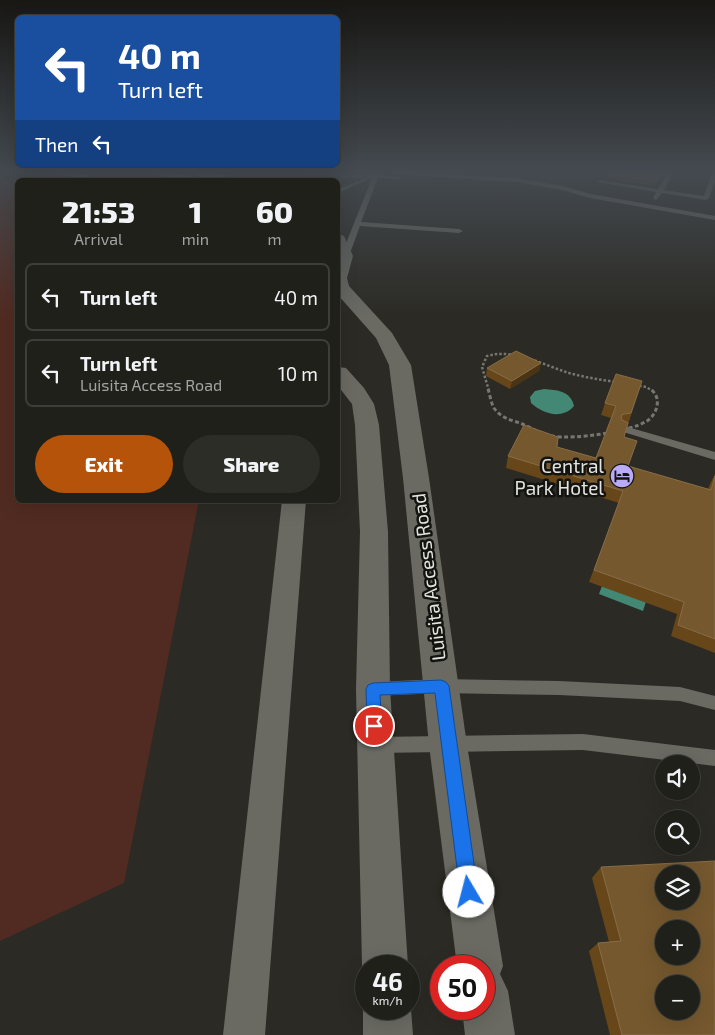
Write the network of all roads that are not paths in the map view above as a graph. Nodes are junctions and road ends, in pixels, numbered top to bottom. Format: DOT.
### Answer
graph roads {
  1 [pos="358,220"];
  2 [pos="356,224"];
  3 [pos="459,231"];
  4 [pos="340,244"];
  5 [pos="345,256"];
  6 [pos="340,272"];
  7 [pos="340,287"];
  8 [pos="340,375"];
  9 [pos="624,429"];
  10 [pos="715,456"];
  11 [pos="294,503"];
  12 [pos="441,686"];
  13 [pos="373,689"];
  14 [pos="715,703"];
  15 [pos="375,744"];
  16 [pos="448,745"];
  17 [pos="715,758"];
  18 [pos="385,955"];
  19 [pos="478,955"];
  20 [pos="387,1020"];
  21 [pos="488,1020"];
  22 [pos="244,1035"];
  23 [pos="388,1035"];
  24 [pos="490,1035"];
  1 -- 2 [label="lane"];
  2 -- 3 [label="lane"];
  2 -- 5 [label="lane"];
  4 -- 5 [label="main road"];
  5 -- 6 [label="main road, Luisita Access Road"];
  7 -- 12 [label="main road, Luisita Access Road"];
  8 -- 13 [label="main road"];
  9 -- 10 [label="lane"];
  11 -- 22 [label="street"];
  12 -- 13 [label="lane"];
  12 -- 14 [label="lane"];
  12 -- 16 [label="main road, Luisita Access Road"];
  13 -- 15 [label="main road"];
  15 -- 16 [label="lane"];
  15 -- 18 [label="main road"];
  16 -- 17 [label="lane"];
  16 -- 19 [label="main road, Luisita Access Road"];
  20 -- 23 [label="main road"];
  21 -- 24 [label="main road"];
}
